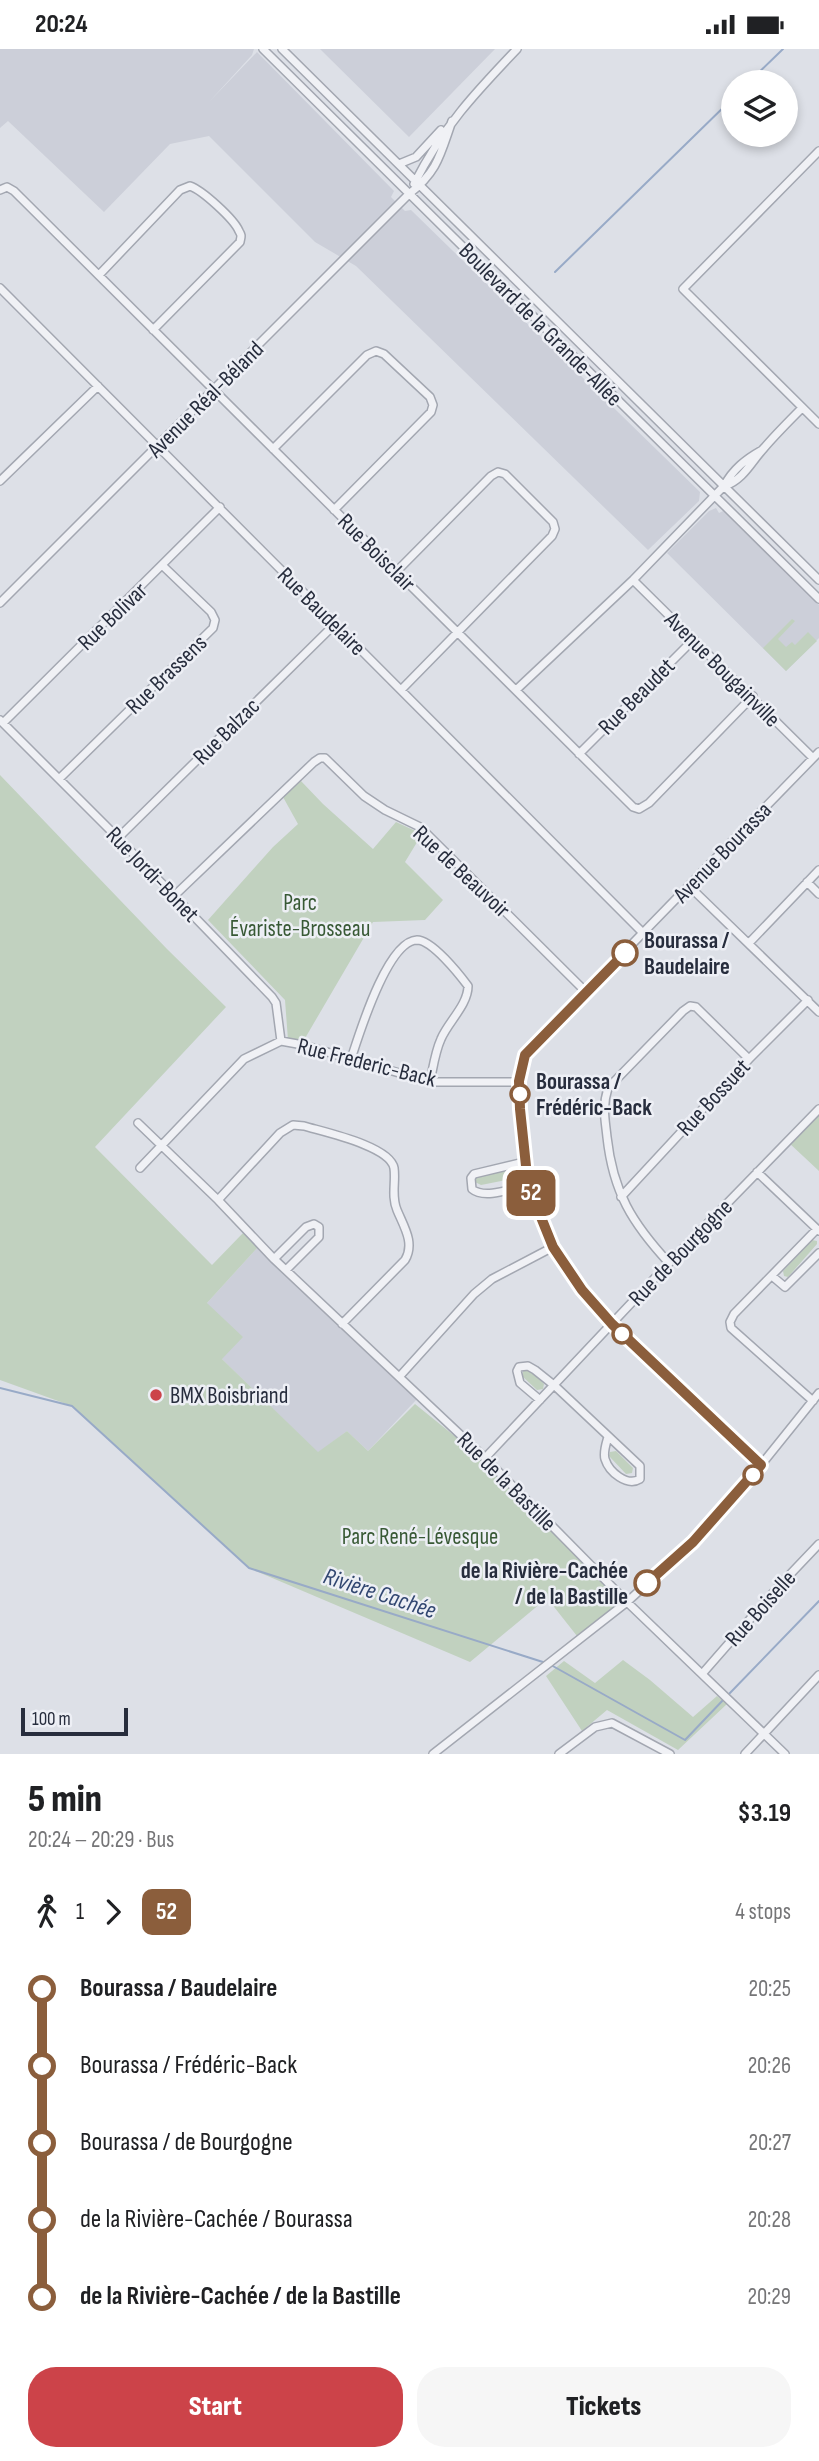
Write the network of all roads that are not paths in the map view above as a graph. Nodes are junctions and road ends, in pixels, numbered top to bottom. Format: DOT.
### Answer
graph roads {
  1 [pos="263,49"];
  2 [pos="282,49"];
  3 [pos="517,49"];
  4 [pos="452,121"];
  5 [pos="819,151"];
  6 [pos="399,164"];
  7 [pos="418,183"];
  8 [pos="0,190"];
  9 [pos="409,194"];
  10 [pos="99,275"];
  11 [pos="0,288"];
  12 [pos="153,330"];
  13 [pos="98,386"];
  14 [pos="214,390"];
  15 [pos="802,408"];
  16 [pos="819,424"];
  17 [pos="157,447"];
  18 [pos="273,449"];
  19 [pos="0,481"];
  20 [pos="724,486"];
  21 [pos="714,496"];
  22 [pos="220,507"];
  23 [pos="334,510"];
  24 [pos="163,566"];
  25 [pos="397,572"];
  26 [pos="633,580"];
  27 [pos="819,580"];
  28 [pos="819,599"];
  29 [pos="0,603"];
  30 [pos="335,624"];
  31 [pos="457,632"];
  32 [pos="694,639"];
  33 [pos="401,690"];
  34 [pos="516,690"];
  35 [pos="753,696"];
  36 [pos="1,722"];
  37 [pos="579,754"];
  38 [pos="816,755"];
  39 [pos="60,779"];
  40 [pos="118,838"];
  41 [pos="819,870"];
  42 [pos="807,882"];
  43 [pos="689,886"];
  44 [pos="819,894"];
  45 [pos="174,896"];
  46 [pos="644,934"];
  47 [pos="750,943"];
  48 [pos="587,993"];
  49 [pos="807,1000"];
  50 [pos="819,1012"];
  51 [pos="281,1041"];
  52 [pos="351,1059"];
  53 [pos="749,1059"];
  54 [pos="519,1081"];
  55 [pos="430,1082"];
  56 [pos="819,1109"];
  57 [pos="138,1123"];
  58 [pos="162,1145"];
  59 [pos="524,1162"];
  60 [pos="140,1168"];
  61 [pos="757,1173"];
  62 [pos="528,1185"];
  63 [pos="621,1197"];
  64 [pos="218,1200"];
  65 [pos="818,1230"];
  66 [pos="553,1247"];
  67 [pos="819,1253"];
  68 [pos="274,1259"];
  69 [pos="670,1263"];
  70 [pos="286,1270"];
  71 [pos="772,1276"];
  72 [pos="342,1324"];
  73 [pos="612,1324"];
  74 [pos="400,1375"];
  75 [pos="555,1385"];
  76 [pos="819,1393"];
  77 [pos="540,1400"];
  78 [pos="813,1401"];
  79 [pos="608,1437"];
  80 [pos="485,1458"];
  81 [pos="761,1465"];
  82 [pos="819,1544"];
  83 [pos="627,1602"];
  84 [pos="702,1674"];
  85 [pos="819,1675"];
  86 [pos="764,1734"];
  87 [pos="433,1754"];
  88 [pos="559,1754"];
  89 [pos="670,1754"];
  90 [pos="745,1754"];
  91 [pos="785,1754"];
  1 -- 9 [label="street, Boulevard de la Grande-Allée"];
  2 -- 6 [label="street, Boulevard de la Grande-Allée"];
  3 -- 4 [label="street"];
  4 -- 6 [label="street"];
  4 -- 7 [label="street, Avenue Réal-Béland"];
  5 -- 15 [label="street"];
  6 -- 7 [label="street, Boulevard de la Grande-Allée"];
  7 -- 9 [label="street, Avenue Réal-Béland"];
  7 -- 20 [label="street, Boulevard de la Grande-Allée"];
  8 -- 10 [label="street, Rue Boisclair"];
  9 -- 14 [label="street, Avenue Réal-Béland"];
  9 -- 21 [label="street, Boulevard de la Grande-Allée"];
  10 -- 12 [label="street, Rue Boisclair"];
  10 -- 12 [label="street"];
  11 -- 13 [label="street, Rue Baudelaire"];
  12 -- 14 [label="street, Rue Boisclair"];
  13 -- 17 [label="street, Rue Baudelaire"];
  13 -- 19 [label="street"];
  14 -- 17 [label="street, Avenue Réal-Béland"];
  14 -- 18 [label="street, Rue Boisclair"];
  15 -- 16 [label="street"];
  15 -- 20 [label="street"];
  17 -- 22 [label="street, Rue Baudelaire"];
  17 -- 29 [label="street, Avenue Réal-Béland"];
  18 -- 23 [label="street, Rue Boisclair"];
  18 -- 23 [label="street"];
  20 -- 21 [label="street"];
  20 -- 27 [label="street, Boulevard de la Grande-Allée"];
  21 -- 26 [label="street"];
  21 -- 28 [label="street, Boulevard de la Grande-Allée"];
  22 -- 24 [label="street, Rue Bolivar"];
  22 -- 30 [label="street, Rue Baudelaire"];
  23 -- 25 [label="street, Rue Boisclair"];
  24 -- 36 [label="street, Rue Bolivar"];
  24 -- 39 [label="street, Rue Brassens"];
  25 -- 31 [label="street, Rue Boisclair"];
  25 -- 31 [label="street"];
  26 -- 32 [label="street, Avenue Bougainville"];
  26 -- 34 [label="street"];
  30 -- 33 [label="street, Rue Baudelaire"];
  30 -- 40 [label="street, Rue Balzac"];
  31 -- 33 [label="street"];
  31 -- 34 [label="street, Rue Boisclair"];
  32 -- 35 [label="street, Avenue Bougainville"];
  32 -- 37 [label="street, Rue Beaudet"];
  33 -- 46 [label="street, Rue Baudelaire"];
  34 -- 37 [label="street, Rue Boisclair"];
  35 -- 37 [label="street, Rue Boisclair"];
  35 -- 38 [label="street, Avenue Bougainville"];
  36 -- 39 [label="street, Rue Jordi-Bonet"];
  38 -- 43 [label="street, Avenue Bourassa"];
  39 -- 40 [label="street, Rue Jordi-Bonet"];
  40 -- 45 [label="street, Rue Jordi-Bonet"];
  41 -- 42 [label="street"];
  42 -- 44 [label="street"];
  42 -- 47 [label="street"];
  43 -- 46 [label="street, Avenue Bourassa"];
  43 -- 47 [label="street"];
  45 -- 48 [label="street, Rue de Beauvoir"];
  45 -- 51 [label="street, Rue Jordi-Bonet"];
  46 -- 48 [label="street, Avenue Bourassa"];
  47 -- 49 [label="street"];
  48 -- 54 [label="street, Avenue Bourassa"];
  49 -- 50 [label="street"];
  49 -- 53 [label="street, Rue Bossuet"];
  51 -- 52 [label="street, Rue Frederic-Back"];
  51 -- 58 [label="street, Rue Frederic-Back"];
  52 -- 55 [label="street, Rue Frederic-Back"];
  52 -- 55 [label="street"];
  53 -- 63 [label="street, Rue Bossuet"];
  53 -- 63 [label="street"];
  54 -- 55 [label="street, Rue Frederic-Back"];
  54 -- 59 [label="street, Avenue Bourassa"];
  56 -- 61 [label="street, Rue de Bourgogne"];
  57 -- 58 [label="street, Rue de la Bastille"];
  58 -- 60 [label="street, Rue Frederic-Back"];
  58 -- 64 [label="street, Rue de la Bastille"];
  59 -- 62 [label="street, Avenue Bourassa"];
  59 -- 62 [label="street"];
  61 -- 65 [label="street"];
  61 -- 69 [label="street, Rue de Bourgogne"];
  62 -- 66 [label="street, Avenue Bourassa"];
  63 -- 69 [label="street"];
  64 -- 68 [label="street, Rue de la Bastille"];
  64 -- 72 [label="street"];
  65 -- 71 [label="street"];
  66 -- 73 [label="street, Avenue Bourassa"];
  66 -- 74 [label="street"];
  67 -- 71 [label="street"];
  68 -- 70 [label="street, Rue de la Bastille"];
  68 -- 70 [label="street"];
  69 -- 73 [label="street, Rue de Bourgogne"];
  70 -- 72 [label="street, Rue de la Bastille"];
  71 -- 78 [label="street"];
  72 -- 74 [label="street, Rue de la Bastille"];
  73 -- 75 [label="street, Rue de Bourgogne"];
  73 -- 81 [label="street, Avenue Bourassa"];
  74 -- 80 [label="street, Rue de la Bastille"];
  75 -- 77 [label="street, Rue de Bourgogne"];
  75 -- 77 [label="street"];
  75 -- 79 [label="street"];
  76 -- 78 [label="street"];
  77 -- 80 [label="street, Rue de Bourgogne"];
  78 -- 81 [label="street"];
  79 -- 79 [label="street"];
  80 -- 83 [label="street, Rue de la Bastille"];
  81 -- 83 [label="street"];
  82 -- 84 [label="street, Rue Boiselle"];
  83 -- 84 [label="street, Rue de la Bastille"];
  83 -- 87 [label="street"];
  84 -- 86 [label="street, Rue de la Bastille"];
  85 -- 86 [label="street"];
  86 -- 90 [label="street"];
  86 -- 91 [label="street, Rue de la Bastille"];
  88 -- 89 [label="street"];
}
